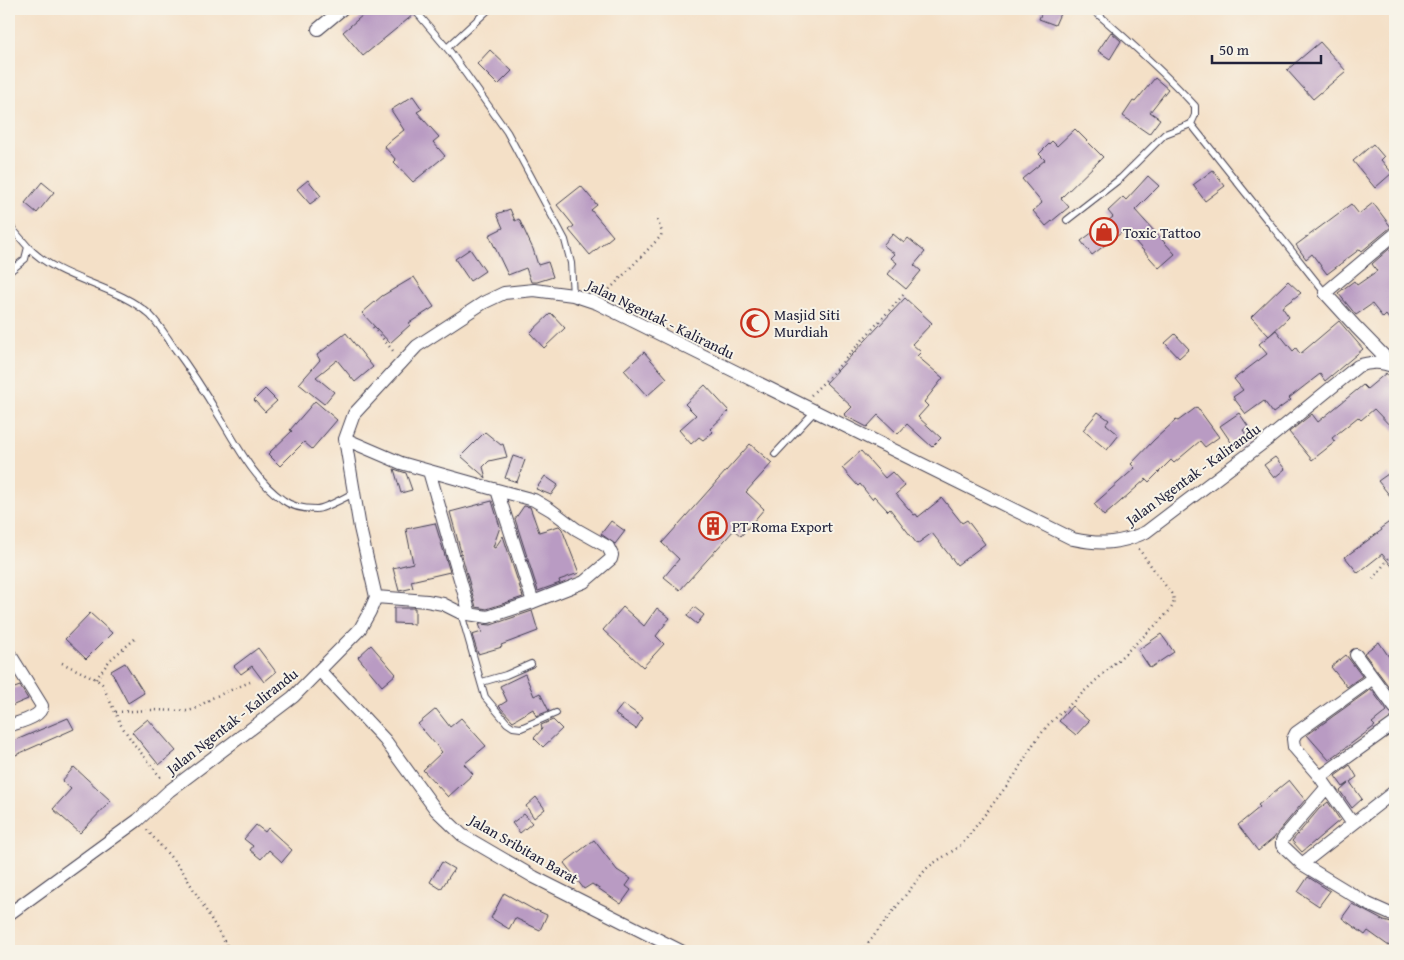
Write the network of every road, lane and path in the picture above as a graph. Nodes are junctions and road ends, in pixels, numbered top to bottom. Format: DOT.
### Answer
graph roads {
  1 [pos="342,9"];
  2 [pos="414,9"];
  3 [pos="488,9"];
  4 [pos="1092,9"];
  5 [pos="318,29"];
  6 [pos="447,48"];
  7 [pos="9,113"];
  8 [pos="9,123"];
  9 [pos="1191,124"];
  10 [pos="656,217"];
  11 [pos="1067,220"];
  12 [pos="9,226"];
  13 [pos="1395,234"];
  14 [pos="28,247"];
  15 [pos="9,272"];
  16 [pos="1326,293"];
  17 [pos="905,294"];
  18 [pos="573,295"];
  19 [pos="597,303"];
  20 [pos="373,327"];
  21 [pos="403,363"];
  22 [pos="1395,367"];
  23 [pos="801,405"];
  24 [pos="815,411"];
  25 [pos="345,439"];
  26 [pos="775,454"];
  27 [pos="429,471"];
  28 [pos="497,490"];
  29 [pos="354,493"];
  30 [pos="1131,539"];
  31 [pos="1395,550"];
  32 [pos="1373,579"];
  33 [pos="376,596"];
  34 [pos="533,602"];
  35 [pos="465,613"];
  36 [pos="136,638"];
  37 [pos="1356,655"];
  38 [pos="9,656"];
  39 [pos="62,663"];
  40 [pos="531,664"];
  41 [pos="320,671"];
  42 [pos="96,678"];
  43 [pos="1373,678"];
  44 [pos="250,682"];
  45 [pos="482,682"];
  46 [pos="1395,708"];
  47 [pos="115,712"];
  48 [pos="556,713"];
  49 [pos="1395,723"];
  50 [pos="9,726"];
  51 [pos="1323,782"];
  52 [pos="169,791"];
  53 [pos="1395,791"];
  54 [pos="138,820"];
  55 [pos="1353,824"];
  56 [pos="1302,864"];
  57 [pos="9,914"];
  58 [pos="1395,916"];
  59 [pos="230,951"];
  60 [pos="681,951"];
  61 [pos="862,951"];
  1 -- 5 [label="street"];
  2 -- 6 [label="lane"];
  3 -- 6 [label="lane"];
  4 -- 9 [label="lane"];
  6 -- 18 [label="lane"];
  7 -- 8 [label="lane"];
  9 -- 11 [label="lane"];
  9 -- 16 [label="lane"];
  10 -- 19 [label="path"];
  12 -- 14 [label="lane"];
  13 -- 16 [label="street"];
  14 -- 15 [label="lane"];
  14 -- 29 [label="lane"];
  16 -- 22 [label="street"];
  17 -- 23 [label="path"];
  18 -- 19 [label="street, Jalan Ngentak - Kalirandu"];
  18 -- 21 [label="street, Jalan Ngentak - Kalirandu"];
  19 -- 23 [label="street, Jalan Ngentak - Kalirandu"];
  20 -- 21 [label="path"];
  21 -- 25 [label="street, Jalan Ngentak - Kalirandu"];
  22 -- 30 [label="street, Jalan Ngentak - Kalirandu"];
  23 -- 24 [label="street, Jalan Ngentak - Kalirandu"];
  24 -- 26 [label="lane"];
  24 -- 30 [label="street, Jalan Ngentak - Kalirandu"];
  25 -- 27 [label="street"];
  25 -- 29 [label="street, Jalan Ngentak - Kalirandu"];
  27 -- 28 [label="street"];
  27 -- 35 [label="street"];
  28 -- 34 [label="street"];
  28 -- 34 [label="street"];
  29 -- 33 [label="street, Jalan Ngentak - Kalirandu"];
  30 -- 61 [label="path"];
  31 -- 32 [label="path"];
  33 -- 35 [label="street"];
  33 -- 41 [label="street, Jalan Ngentak - Kalirandu"];
  34 -- 35 [label="street"];
  35 -- 45 [label="lane"];
  36 -- 42 [label="path"];
  37 -- 43 [label="street"];
  38 -- 50 [label="street"];
  39 -- 42 [label="path"];
  40 -- 45 [label="lane"];
  41 -- 52 [label="street, Jalan Ngentak - Kalirandu"];
  41 -- 60 [label="street, Jalan Sribitan Barat"];
  42 -- 47 [label="path"];
  43 -- 46 [label="street"];
  43 -- 51 [label="street"];
  44 -- 47 [label="path"];
  45 -- 48 [label="lane"];
  47 -- 52 [label="path"];
  49 -- 51 [label="street"];
  51 -- 55 [label="street"];
  51 -- 56 [label="street"];
  52 -- 54 [label="street, Jalan Ngentak - Kalirandu"];
  53 -- 55 [label="street"];
  54 -- 57 [label="street, Jalan Ngentak - Kalirandu"];
  54 -- 59 [label="path"];
  55 -- 56 [label="street"];
  56 -- 58 [label="street"];
}
